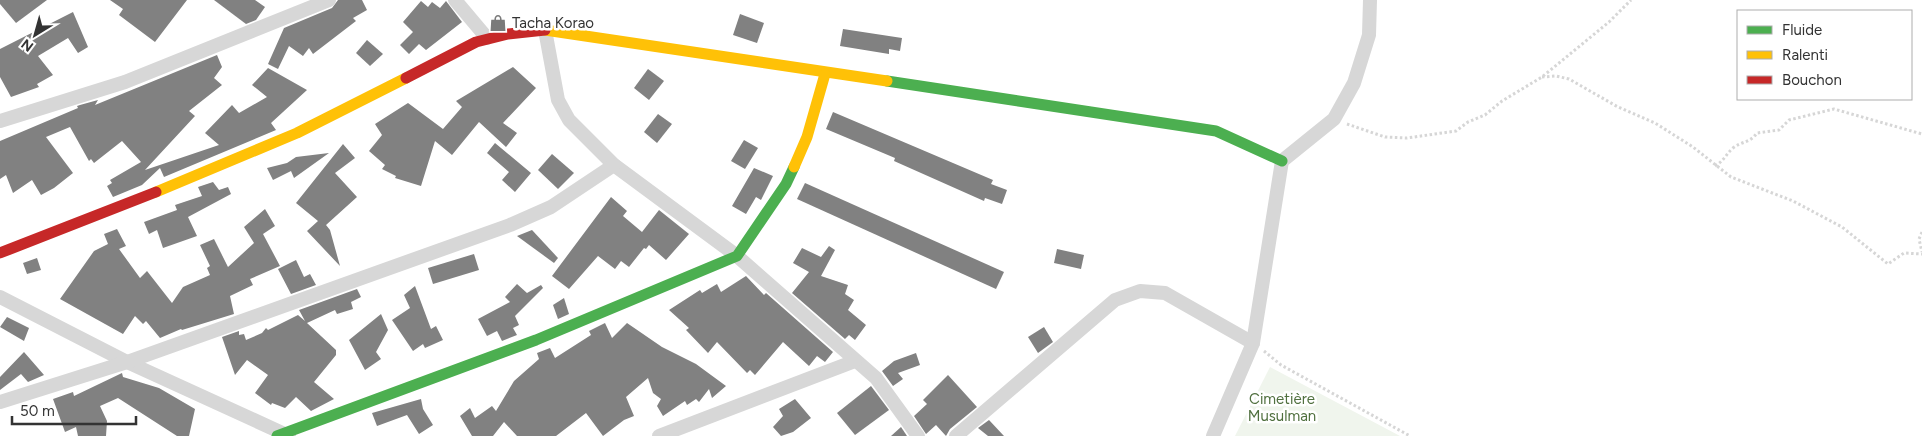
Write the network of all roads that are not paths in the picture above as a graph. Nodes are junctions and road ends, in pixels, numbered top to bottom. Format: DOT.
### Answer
graph roads {
  1 [pos="329,0"];
  2 [pos="455,0"];
  3 [pos="1370,0"];
  4 [pos="544,30"];
  5 [pos="487,38"];
  6 [pos="825,74"];
  7 [pos="0,121"];
  8 [pos="1282,161"];
  9 [pos="614,164"];
  10 [pos="0,253"];
  11 [pos="737,256"];
  12 [pos="0,297"];
  13 [pos="1254,343"];
  14 [pos="856,360"];
  15 [pos="127,362"];
  16 [pos="0,402"];
  17 [pos="284,435"];
  18 [pos="659,436"];
  19 [pos="918,436"];
  20 [pos="956,436"];
  21 [pos="1213,436"];
  1 -- 7 [label="street"];
  2 -- 5 [label="street"];
  3 -- 8 [label="street"];
  4 -- 5 [label="street"];
  4 -- 6 [label="street"];
  4 -- 9 [label="street"];
  5 -- 10 [label="street"];
  6 -- 8 [label="street"];
  6 -- 11 [label="street"];
  8 -- 13 [label="street"];
  9 -- 11 [label="street"];
  9 -- 15 [label="street"];
  11 -- 14 [label="street"];
  11 -- 17 [label="street"];
  12 -- 15 [label="street"];
  13 -- 20 [label="street"];
  13 -- 21 [label="street"];
  14 -- 18 [label="street"];
  14 -- 19 [label="street"];
  15 -- 16 [label="street"];
  15 -- 17 [label="street"];
}
